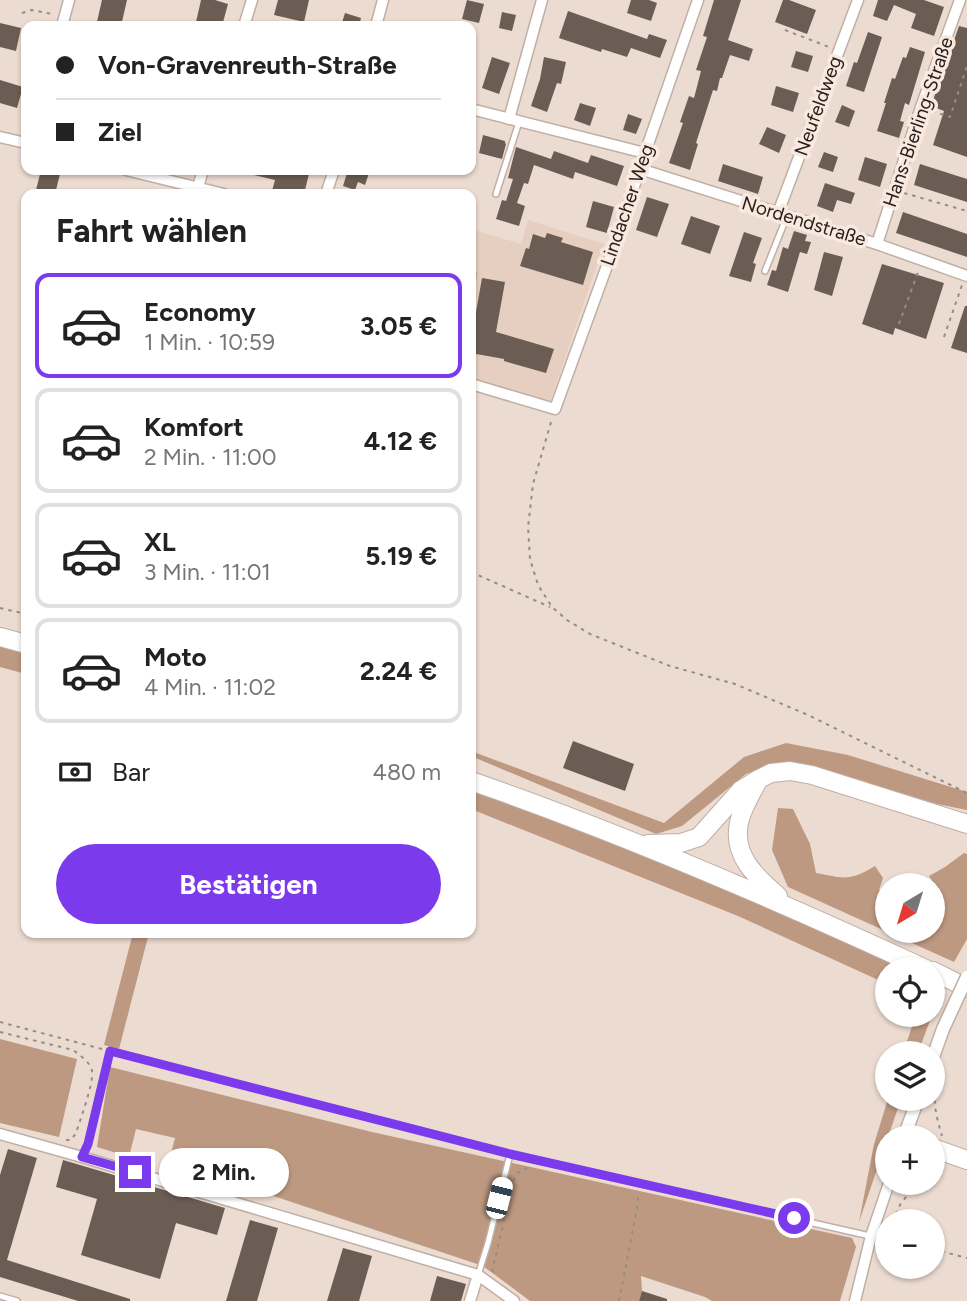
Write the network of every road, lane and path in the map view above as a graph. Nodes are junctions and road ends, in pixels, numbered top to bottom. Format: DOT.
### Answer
graph roads {
  1 [pos="69,0"];
  2 [pos="252,0"];
  3 [pos="383,0"];
  4 [pos="542,0"];
  5 [pos="698,0"];
  6 [pos="858,0"];
  7 [pos="960,0"];
  8 [pos="22,13"];
  9 [pos="60,21"];
  10 [pos="63,21"];
  11 [pos="246,21"];
  12 [pos="377,21"];
  13 [pos="785,30"];
  14 [pos="839,51"];
  15 [pos="967,66"];
  16 [pos="922,107"];
  17 [pos="476,110"];
  18 [pos="514,120"];
  19 [pos="0,137"];
  20 [pos="21,142"];
  21 [pos="645,153"];
  22 [pos="640,169"];
  23 [pos="147,175"];
  24 [pos="202,175"];
  25 [pos="198,187"];
  26 [pos="206,189"];
  27 [pos="895,190"];
  28 [pos="496,194"];
  29 [pos="967,211"];
  30 [pos="782,214"];
  31 [pos="877,244"];
  32 [pos="923,260"];
  33 [pos="765,271"];
  34 [pos="966,276"];
  35 [pos="899,324"];
  36 [pos="944,337"];
  37 [pos="476,385"];
  38 [pos="555,409"];
  39 [pos="476,574"];
  40 [pos="552,607"];
  41 [pos="0,608"];
  42 [pos="21,613"];
  43 [pos="0,637"];
  44 [pos="21,642"];
  45 [pos="759,779"];
  46 [pos="476,782"];
  47 [pos="967,793"];
  48 [pos="964,822"];
  49 [pos="637,844"];
  50 [pos="790,906"];
  51 [pos="902,957"];
  52 [pos="945,977"];
  53 [pos="967,977"];
  54 [pos="967,988"];
  55 [pos="0,1022"];
  56 [pos="0,1032"];
  57 [pos="941,1041"];
  58 [pos="110,1051"];
  59 [pos="0,1134"];
  60 [pos="64,1140"];
  61 [pos="945,1153"];
  62 [pos="510,1154"];
  63 [pos="82,1157"];
  64 [pos="967,1160"];
  65 [pos="527,1167"];
  66 [pos="635,1190"];
  67 [pos="885,1195"];
  68 [pos="871,1236"];
  69 [pos="945,1252"];
  70 [pos="967,1258"];
  71 [pos="482,1278"];
  72 [pos="0,1296"];
  73 [pos="17,1301"];
  74 [pos="470,1301"];
  75 [pos="514,1301"];
  76 [pos="619,1301"];
  77 [pos="855,1301"];
  1 -- 10 [label="street"];
  2 -- 11 [label="street"];
  3 -- 12 [label="street"];
  4 -- 18 [label="street"];
  5 -- 21 [label="street, Lindacher Weg"];
  6 -- 14 [label="street, Neufeldweg"];
  7 -- 16 [label="street, Hans-Bierling-Straße"];
  8 -- 9 [label="path"];
  13 -- 14 [label="path"];
  14 -- 30 [label="street, Neufeldweg"];
  15 -- 16 [label="path"];
  16 -- 27 [label="street, Hans-Bierling-Straße"];
  17 -- 18 [label="street"];
  18 -- 21 [label="street"];
  18 -- 28 [label="lane"];
  19 -- 20 [label="street"];
  21 -- 22 [label="street, Lindacher Weg"];
  22 -- 30 [label="street, Nordendstraße"];
  22 -- 38 [label="street, Lindacher Weg"];
  23 -- 25 [label="street"];
  24 -- 25 [label="street"];
  25 -- 26 [label="street"];
  27 -- 29 [label="path"];
  27 -- 31 [label="street, Hans-Bierling-Straße"];
  30 -- 31 [label="street, Nordendstraße"];
  30 -- 33 [label="lane"];
  31 -- 32 [label="street, Nordendstraße"];
  32 -- 34 [label="street, Nordendstraße"];
  32 -- 35 [label="path"];
  34 -- 36 [label="path"];
  37 -- 38 [label="street"];
  38 -- 40 [label="path"];
  39 -- 40 [label="path"];
  40 -- 47 [label="path"];
  41 -- 42 [label="path"];
  43 -- 44 [label="highway"];
  45 -- 48 [label="highway"];
  45 -- 49 [label="highway"];
  45 -- 50 [label="highway"];
  46 -- 49 [label="highway"];
  49 -- 50 [label="highway"];
  50 -- 51 [label="highway"];
  52 -- 54 [label="highway"];
  53 -- 57 [label="street, bridge"];
  55 -- 58 [label="path"];
  56 -- 60 [label="path"];
  58 -- 62 [label="lane"];
  58 -- 63 [label="lane"];
  59 -- 63 [label="street"];
  61 -- 64 [label="highway"];
  62 -- 68 [label="lane"];
  62 -- 71 [label="lane"];
  63 -- 71 [label="street"];
  65 -- 71 [label="path"];
  66 -- 76 [label="path"];
  67 -- 68 [label="street"];
  68 -- 77 [label="street"];
  69 -- 70 [label="path"];
  71 -- 74 [label="street"];
  71 -- 75 [label="street"];
  72 -- 73 [label="lane"];
}
